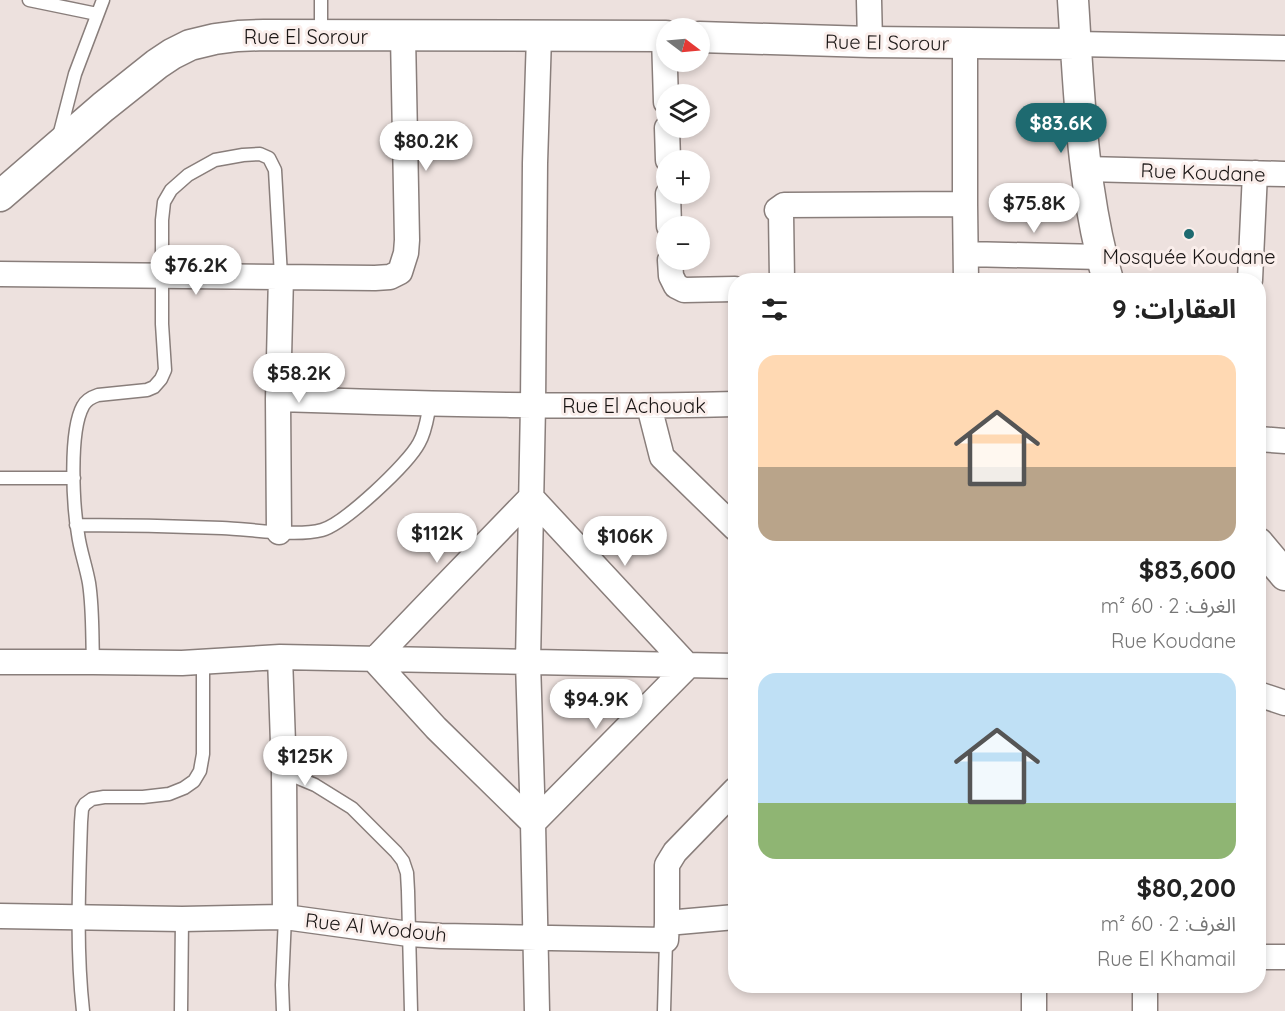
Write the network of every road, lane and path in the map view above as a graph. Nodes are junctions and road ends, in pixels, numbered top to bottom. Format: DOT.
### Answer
graph roads {
  1 [pos="29,0"];
  2 [pos="103,0"];
  3 [pos="321,0"];
  4 [pos="869,0"];
  5 [pos="1073,0"];
  6 [pos="61,3"];
  7 [pos="98,14"];
  8 [pos="321,35"];
  9 [pos="403,36"];
  10 [pos="539,36"];
  11 [pos="656,36"];
  12 [pos="710,37"];
  13 [pos="870,42"];
  14 [pos="965,43"];
  15 [pos="1076,44"];
  16 [pos="1285,48"];
  17 [pos="56,148"];
  18 [pos="1086,169"];
  19 [pos="1255,173"];
  20 [pos="1285,174"];
  21 [pos="0,195"];
  22 [pos="965,204"];
  23 [pos="966,254"];
  24 [pos="1104,269"];
  25 [pos="671,270"];
  26 [pos="782,273"];
  27 [pos="966,273"];
  28 [pos="1250,273"];
  29 [pos="0,274"];
  30 [pos="161,275"];
  31 [pos="280,276"];
  32 [pos="728,289"];
  33 [pos="278,399"];
  34 [pos="430,404"];
  35 [pos="728,404"];
  36 [pos="533,405"];
  37 [pos="649,406"];
  38 [pos="1266,440"];
  39 [pos="1285,441"];
  40 [pos="0,478"];
  41 [pos="74,478"];
  42 [pos="531,496"];
  43 [pos="728,521"];
  44 [pos="76,525"];
  45 [pos="279,532"];
  46 [pos="1266,552"];
  47 [pos="1285,575"];
  48 [pos="280,657"];
  49 [pos="374,660"];
  50 [pos="0,662"];
  51 [pos="93,662"];
  52 [pos="528,662"];
  53 [pos="203,663"];
  54 [pos="688,666"];
  55 [pos="728,666"];
  56 [pos="1266,697"];
  57 [pos="1285,703"];
  58 [pos="284,772"];
  59 [pos="728,797"];
  60 [pos="533,823"];
  61 [pos="0,916"];
  62 [pos="79,917"];
  63 [pos="285,917"];
  64 [pos="182,919"];
  65 [pos="728,919"];
  66 [pos="667,932"];
  67 [pos="409,933"];
  68 [pos="535,938"];
  69 [pos="1266,957"];
  70 [pos="1285,957"];
  71 [pos="1034,993"];
  72 [pos="1145,993"];
  73 [pos="83,1011"];
  74 [pos="181,1011"];
  75 [pos="283,1011"];
  76 [pos="411,1011"];
  77 [pos="537,1011"];
  78 [pos="663,1011"];
  79 [pos="1034,1011"];
  80 [pos="1145,1011"];
  1 -- 6 [label="lane"];
  2 -- 7 [label="lane"];
  3 -- 8 [label="lane"];
  4 -- 13 [label="street"];
  5 -- 15 [label="street"];
  6 -- 7 [label="lane"];
  7 -- 17 [label="lane"];
  8 -- 9 [label="street, Rue El Sorour"];
  8 -- 17 [label="street, Rue El Sorour"];
  9 -- 10 [label="street, Rue El Sorour"];
  9 -- 31 [label="street"];
  10 -- 11 [label="street, Rue El Sorour"];
  10 -- 36 [label="street"];
  12 -- 13 [label="street, Rue El Sorour"];
  13 -- 14 [label="street, Rue El Sorour"];
  14 -- 15 [label="street, Rue El Sorour"];
  14 -- 22 [label="street"];
  15 -- 16 [label="street"];
  15 -- 18 [label="street"];
  17 -- 21 [label="street, Rue El Sorour"];
  18 -- 19 [label="street, Rue Koudane"];
  18 -- 24 [label="street"];
  19 -- 20 [label="street, Rue Koudane"];
  19 -- 28 [label="street"];
  22 -- 23 [label="street"];
  22 -- 26 [label="street"];
  23 -- 24 [label="street"];
  23 -- 27 [label="street"];
  25 -- 32 [label="street"];
  29 -- 30 [label="street"];
  30 -- 31 [label="street"];
  30 -- 31 [label="lane"];
  30 -- 41 [label="lane"];
  31 -- 33 [label="street"];
  33 -- 34 [label="street, Rue El Achouak"];
  33 -- 45 [label="street"];
  34 -- 36 [label="street, Rue El Achouak"];
  34 -- 45 [label="lane"];
  35 -- 37 [label="street, Rue El Achouak"];
  36 -- 37 [label="street, Rue El Achouak"];
  36 -- 42 [label="street"];
  37 -- 43 [label="street"];
  38 -- 39 [label="street"];
  40 -- 41 [label="lane"];
  41 -- 44 [label="lane"];
  42 -- 49 [label="street"];
  42 -- 52 [label="street"];
  42 -- 54 [label="street"];
  44 -- 45 [label="lane"];
  44 -- 51 [label="lane"];
  46 -- 47 [label="street"];
  48 -- 49 [label="street"];
  48 -- 53 [label="street"];
  48 -- 58 [label="street"];
  49 -- 52 [label="street"];
  49 -- 60 [label="street"];
  50 -- 51 [label="street"];
  51 -- 53 [label="street"];
  52 -- 54 [label="street"];
  52 -- 60 [label="street"];
  53 -- 62 [label="lane"];
  54 -- 55 [label="street"];
  54 -- 60 [label="street"];
  56 -- 57 [label="street"];
  58 -- 63 [label="street"];
  58 -- 67 [label="lane"];
  59 -- 66 [label="street"];
  60 -- 68 [label="street"];
  61 -- 62 [label="street, Rue Al Wodouh"];
  62 -- 64 [label="street, Rue Al Wodouh"];
  62 -- 73 [label="lane"];
  63 -- 64 [label="street, Rue Al Wodouh"];
  63 -- 67 [label="street, Rue Al Wodouh"];
  63 -- 75 [label="lane"];
  64 -- 74 [label="lane"];
  65 -- 66 [label="street, Rue Al Wodouh"];
  66 -- 68 [label="street, Rue Al Wodouh"];
  66 -- 78 [label="lane"];
  67 -- 68 [label="street, Rue Al Wodouh"];
  67 -- 76 [label="lane"];
  68 -- 77 [label="street"];
  69 -- 70 [label="street"];
  71 -- 79 [label="street"];
  72 -- 80 [label="street"];
}
